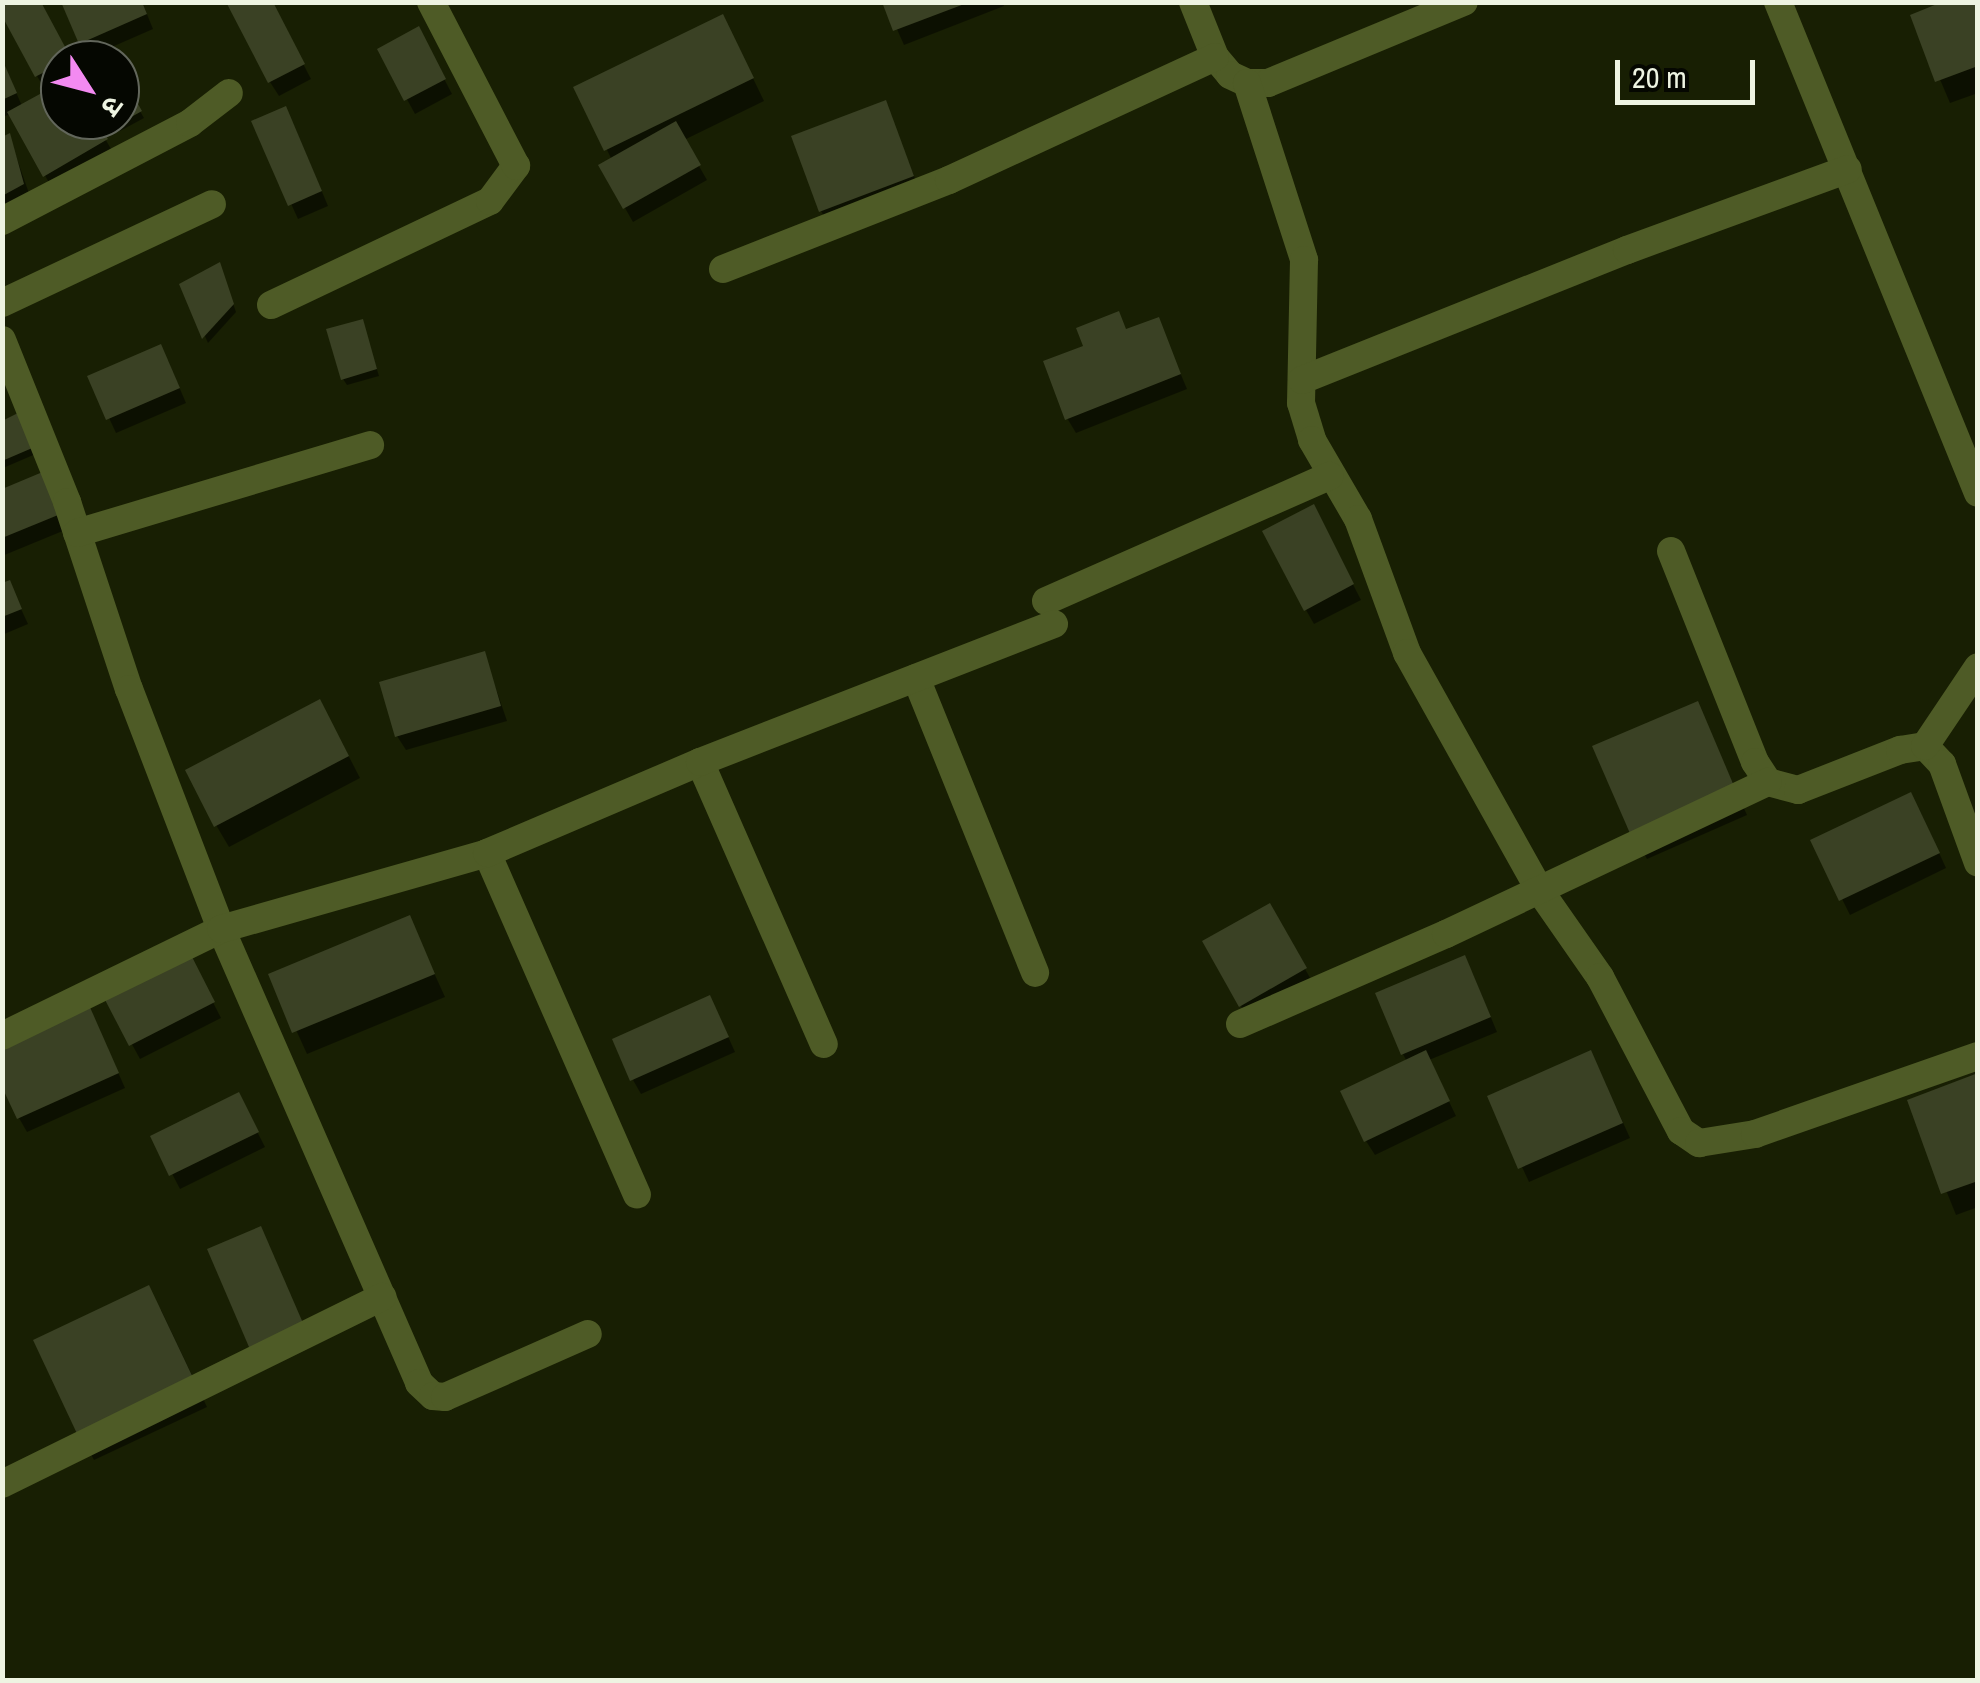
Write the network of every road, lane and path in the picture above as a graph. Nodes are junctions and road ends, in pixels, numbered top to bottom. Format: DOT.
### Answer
graph roads {
  1 [pos="431,2"];
  2 [pos="1193,2"];
  3 [pos="1464,2"];
  4 [pos="1778,2"];
  5 [pos="1215,57"];
  6 [pos="1247,84"];
  7 [pos="229,93"];
  8 [pos="1848,169"];
  9 [pos="212,204"];
  10 [pos="2,220"];
  11 [pos="723,269"];
  12 [pos="2,303"];
  13 [pos="271,306"];
  14 [pos="2,340"];
  15 [pos="1302,380"];
  16 [pos="370,446"];
  17 [pos="1330,476"];
  18 [pos="1978,493"];
  19 [pos="77,534"];
  20 [pos="1671,551"];
  21 [pos="1978,667"];
  22 [pos="916,678"];
  23 [pos="1925,746"];
  24 [pos="700,762"];
  25 [pos="1768,782"];
  26 [pos="488,854"];
  27 [pos="1978,863"];
  28 [pos="1540,891"];
  29 [pos="221,929"];
  30 [pos="1035,973"];
  31 [pos="1240,1024"];
  32 [pos="2,1036"];
  33 [pos="824,1044"];
  34 [pos="1978,1056"];
  35 [pos="637,1195"];
  36 [pos="382,1298"];
  37 [pos="588,1334"];
  38 [pos="2,1484"];
  1 -- 13 [label="street"];
  2 -- 5 [label="street"];
  3 -- 6 [label="street"];
  4 -- 8 [label="street"];
  5 -- 6 [label="street"];
  5 -- 11 [label="street"];
  6 -- 15 [label="street"];
  7 -- 10 [label="street"];
  8 -- 15 [label="street"];
  8 -- 18 [label="street"];
  9 -- 12 [label="street"];
  14 -- 19 [label="street"];
  15 -- 17 [label="street"];
  16 -- 19 [label="street"];
  17 -- 22 [label="street"];
  17 -- 28 [label="street"];
  19 -- 29 [label="street"];
  20 -- 25 [label="street"];
  21 -- 23 [label="street"];
  22 -- 24 [label="street"];
  22 -- 30 [label="street"];
  23 -- 25 [label="street"];
  23 -- 27 [label="street"];
  24 -- 26 [label="street"];
  24 -- 33 [label="street"];
  25 -- 28 [label="street"];
  26 -- 29 [label="street"];
  26 -- 35 [label="street"];
  28 -- 31 [label="street"];
  28 -- 34 [label="street"];
  29 -- 32 [label="street"];
  29 -- 36 [label="street"];
  36 -- 37 [label="street"];
  36 -- 38 [label="street"];
}
